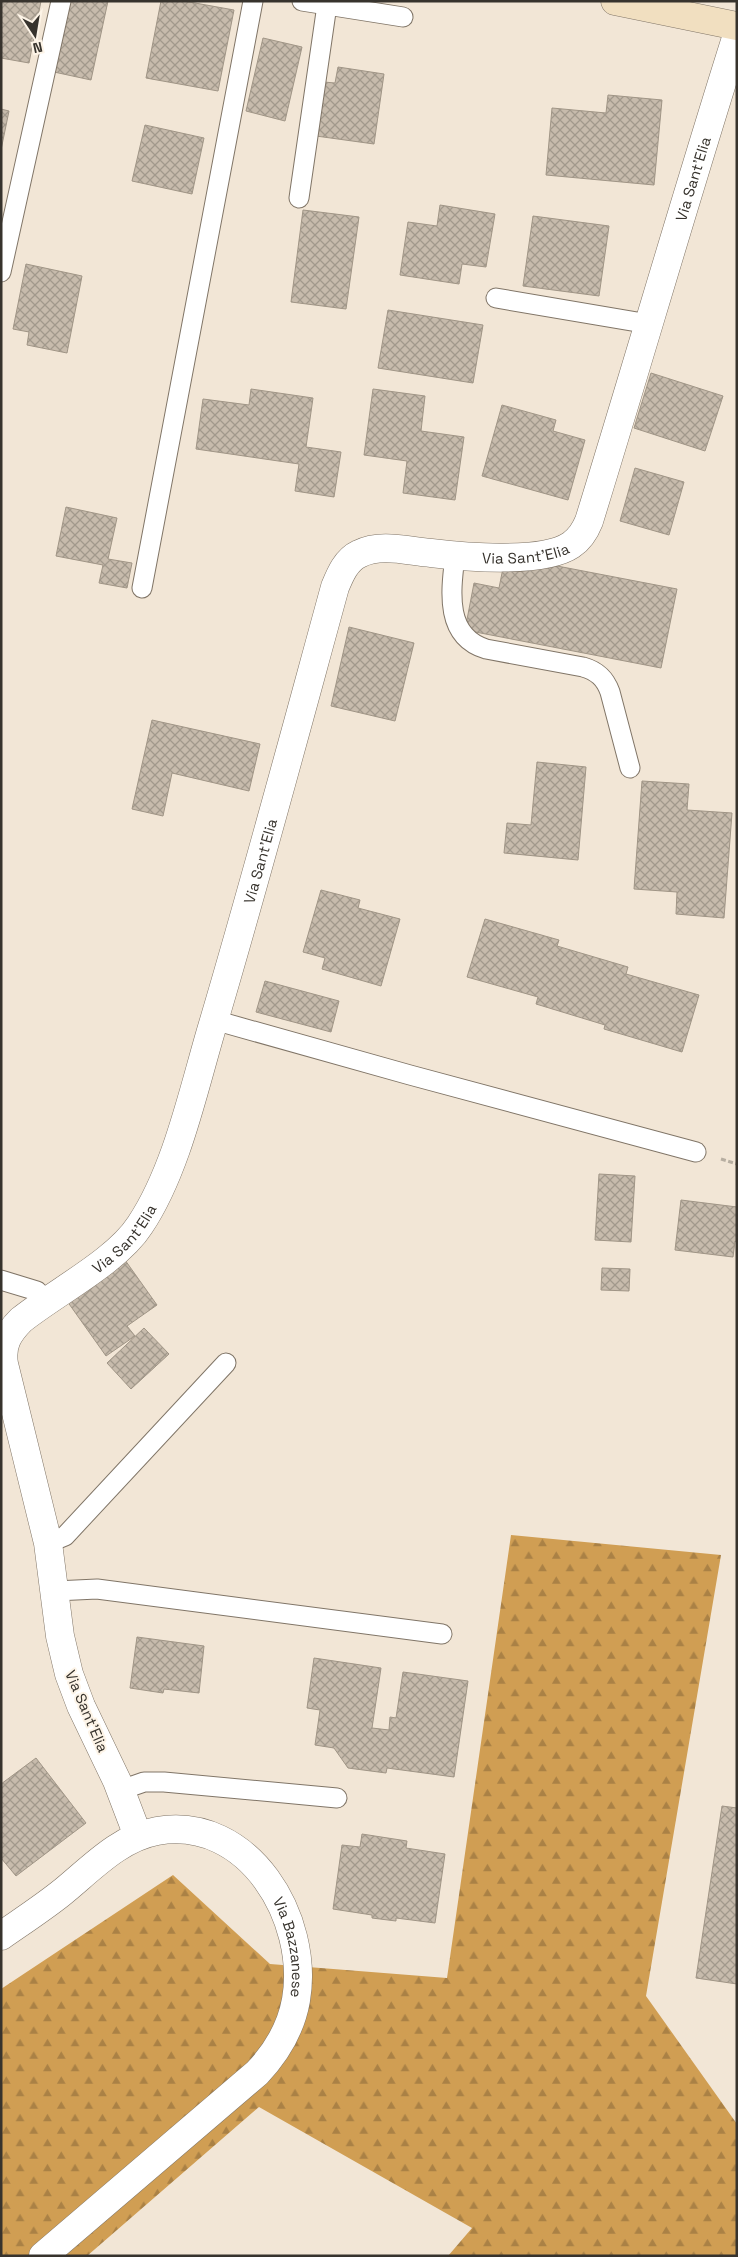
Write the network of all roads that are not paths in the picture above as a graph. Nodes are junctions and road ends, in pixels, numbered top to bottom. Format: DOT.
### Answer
graph roads {
  1 [pos="62,1"];
  2 [pos="253,1"];
  3 [pos="302,1"];
  4 [pos="615,1"];
  5 [pos="327,5"];
  6 [pos="695,9"];
  7 [pos="403,17"];
  8 [pos="737,26"];
  9 [pos="737,35"];
  10 [pos="300,198"];
  11 [pos="1,272"];
  12 [pos="496,298"];
  13 [pos="648,324"];
  14 [pos="454,556"];
  15 [pos="142,588"];
  16 [pos="630,768"];
  17 [pos="214,1020"];
  18 [pos="696,1152"];
  19 [pos="1,1280"];
  20 [pos="45,1301"];
  21 [pos="226,1363"];
  22 [pos="48,1542"];
  23 [pos="55,1591"];
  24 [pos="442,1634"];
  25 [pos="121,1790"];
  26 [pos="337,1798"];
  27 [pos="138,1836"];
  28 [pos="1,1936"];
  29 [pos="43,2256"];
  1 -- 11 [label="lane"];
  2 -- 15 [label="lane"];
  3 -- 5 [label="lane"];
  4 -- 6 [label="street"];
  5 -- 7 [label="lane"];
  5 -- 10 [label="lane"];
  6 -- 8 [label="street"];
  9 -- 13 [label="street, Via Sant'Elia"];
  12 -- 13 [label="lane"];
  13 -- 14 [label="street, Via Sant'Elia"];
  14 -- 16 [label="lane"];
  14 -- 17 [label="street, Via Sant'Elia"];
  17 -- 18 [label="lane"];
  17 -- 20 [label="street, Via Sant'Elia"];
  19 -- 20 [label="lane"];
  20 -- 22 [label="street, Via Sant'Elia"];
  21 -- 22 [label="lane"];
  22 -- 23 [label="street, Via Sant'Elia"];
  23 -- 24 [label="lane"];
  23 -- 25 [label="street, Via Sant'Elia"];
  25 -- 26 [label="lane"];
  25 -- 27 [label="street, Via Sant'Elia"];
  27 -- 28 [label="street, Via Bazzanese"];
  27 -- 29 [label="street, Via Bazzanese"];
}
